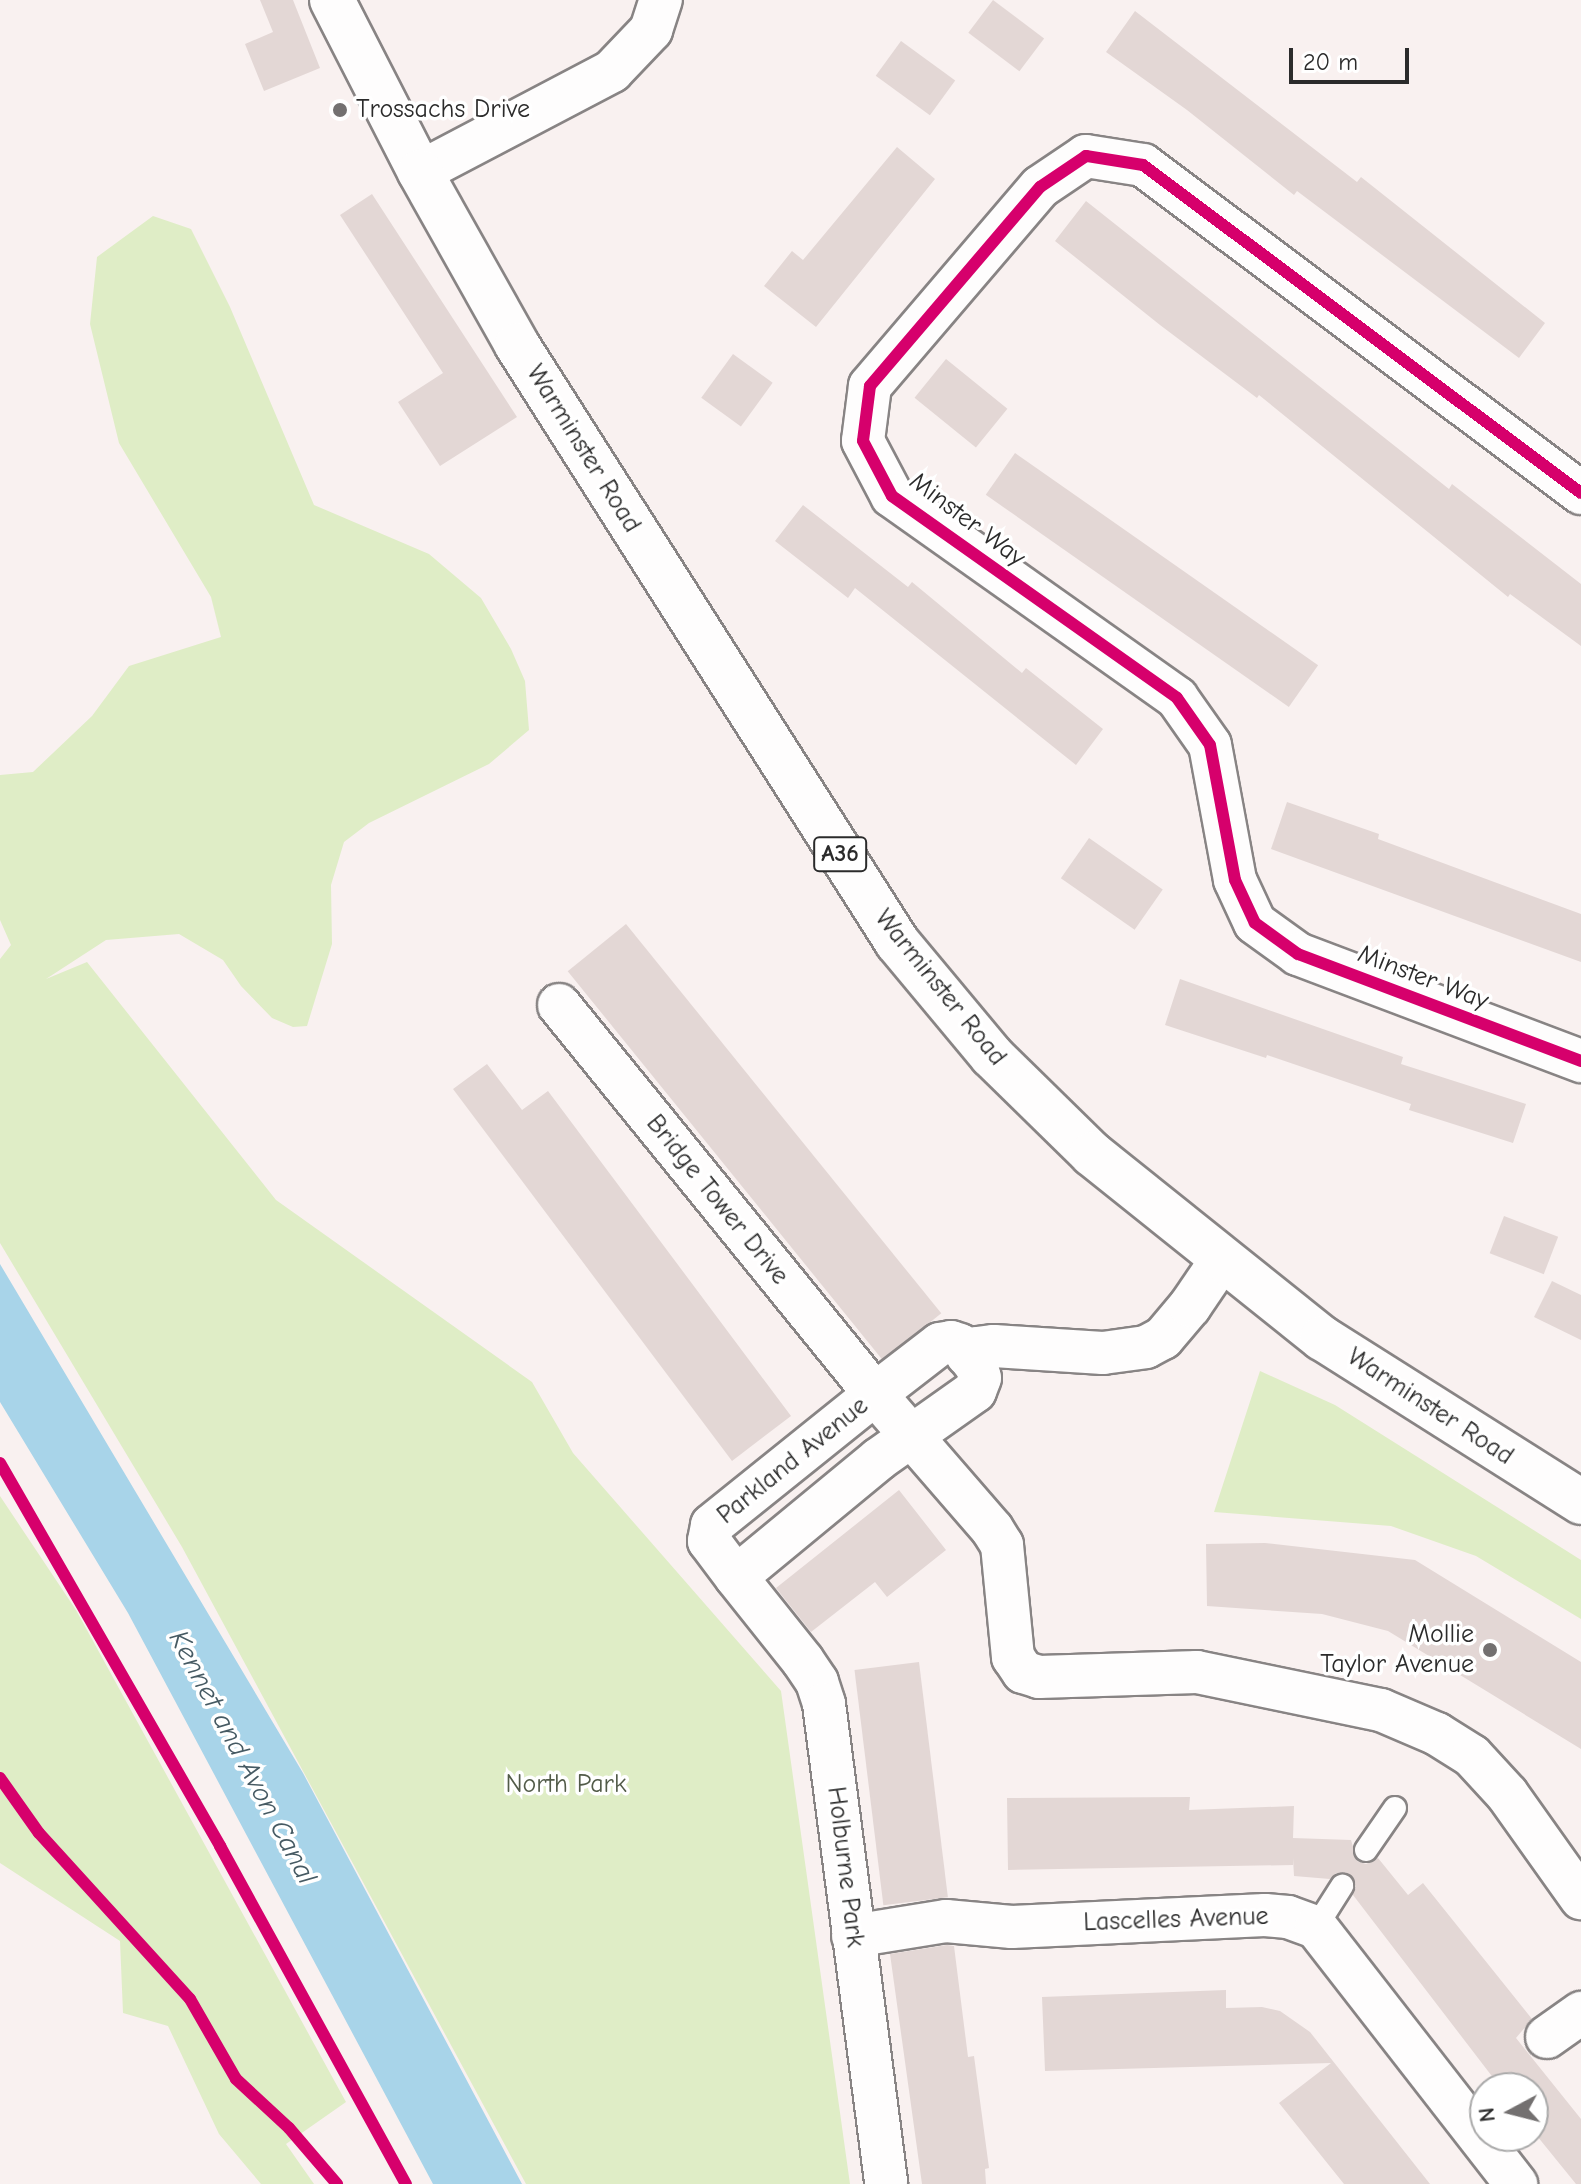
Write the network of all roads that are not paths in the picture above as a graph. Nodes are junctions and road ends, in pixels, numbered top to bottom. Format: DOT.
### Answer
graph roads {
  1 [pos="332,0"];
  2 [pos="661,0"];
  3 [pos="420,172"];
  4 [pos="1581,493"];
  5 [pos="559,1005"];
  6 [pos="1581,1061"];
  7 [pos="1222,1259"];
  8 [pos="967,1355"];
  9 [pos="875,1394"];
  10 [pos="913,1435"];
  11 [pos="1581,1502"];
  12 [pos="736,1577"];
  13 [pos="1395,1808"];
  14 [pos="1366,1850"];
  15 [pos="1342,1886"];
  16 [pos="1581,1898"];
  17 [pos="1316,1927"];
  18 [pos="853,1936"];
  19 [pos="1581,2013"];
  20 [pos="1547,2037"];
  21 [pos="886,2184"];
  22 [pos="1516,2184"];
  1 -- 3 [label="highway, Warminster Road / A36"];
  2 -- 3 [label="street"];
  3 -- 7 [label="highway, Warminster Road / A36"];
  4 -- 6 [label="street, Minster Way"];
  5 -- 9 [label="street, Bridge Tower Drive"];
  7 -- 8 [label="street, Parkland Avenue"];
  7 -- 11 [label="highway, Warminster Road / A36"];
  8 -- 9 [label="street, Parkland Avenue"];
  8 -- 10 [label="street, Parkland Avenue"];
  9 -- 10 [label="street"];
  9 -- 12 [label="street, Parkland Avenue"];
  10 -- 12 [label="street, Parkland Avenue"];
  10 -- 16 [label="street"];
  12 -- 18 [label="street, Holburne Park"];
  13 -- 14 [label="lane"];
  15 -- 17 [label="lane"];
  17 -- 18 [label="street, Lascelles Avenue"];
  17 -- 22 [label="street"];
  18 -- 21 [label="street, Holburne Park"];
  19 -- 20 [label="street"];
}
